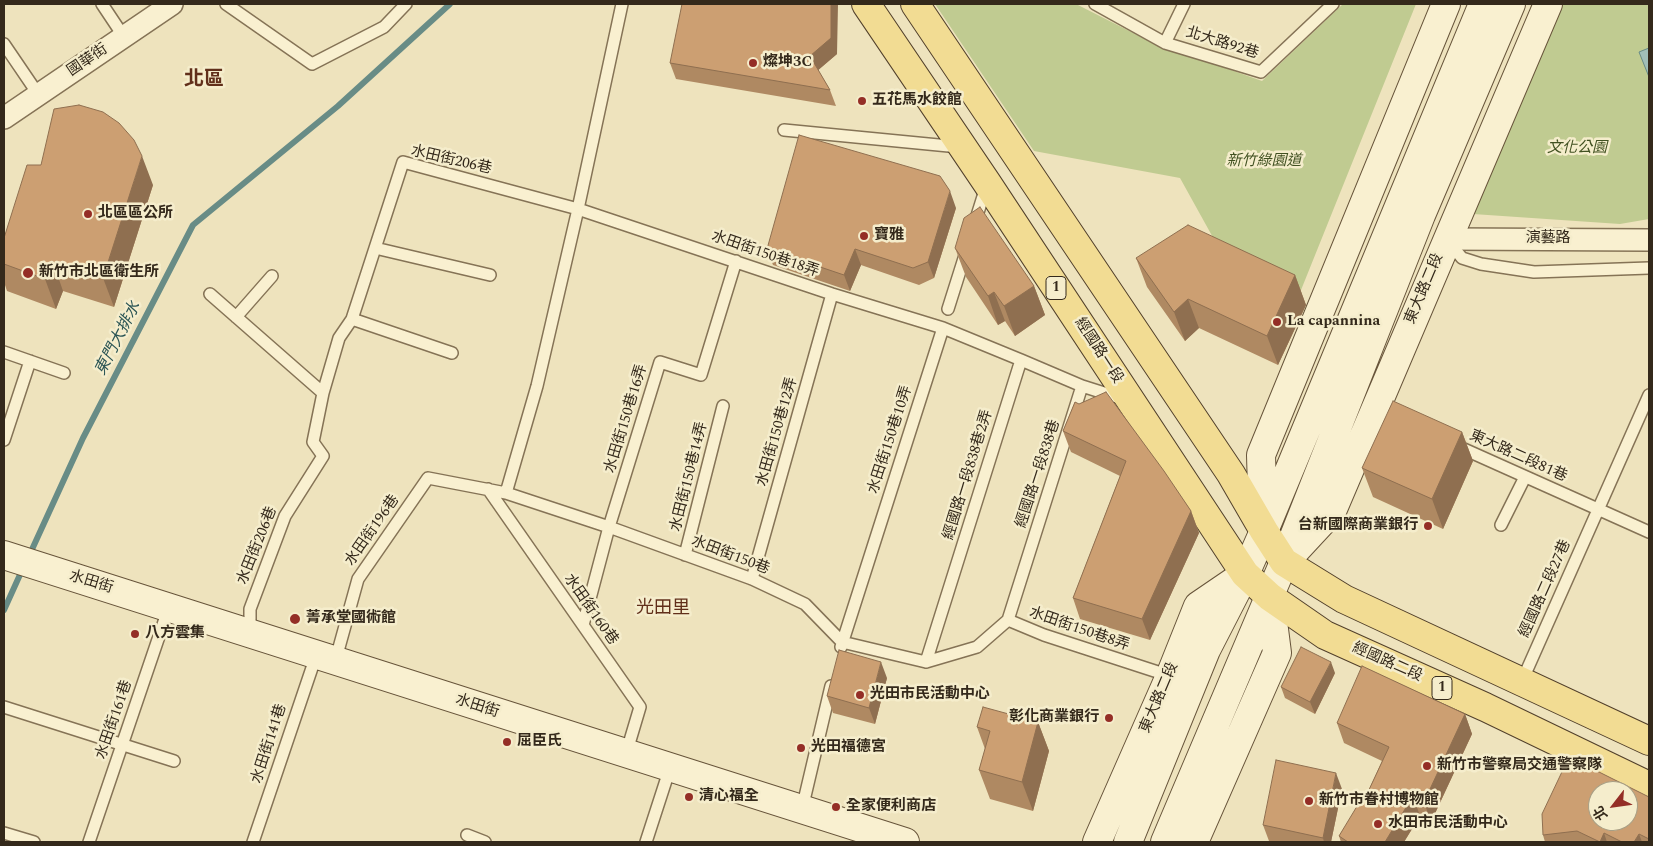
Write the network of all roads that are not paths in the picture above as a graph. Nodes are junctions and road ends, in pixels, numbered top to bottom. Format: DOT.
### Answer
graph roads {
  1 [pos="102,4"];
  2 [pos="172,4"];
  3 [pos="226,4"];
  4 [pos="406,4"];
  5 [pos="622,4"];
  6 [pos="866,4"];
  7 [pos="915,4"];
  8 [pos="1095,4"];
  9 [pos="1184,4"];
  10 [pos="1333,4"];
  11 [pos="1446,4"];
  12 [pos="1483,4"];
  13 [pos="1511,4"];
  14 [pos="1548,4"];
  15 [pos="124,37"];
  16 [pos="1165,43"];
  17 [pos="4,44"];
  18 [pos="38,94"];
  19 [pos="4,118"];
  20 [pos="784,130"];
  21 [pos="964,148"];
  22 [pos="987,183"];
  23 [pos="578,209"];
  24 [pos="1446,239"];
  25 [pos="1649,240"];
  26 [pos="375,248"];
  27 [pos="736,260"];
  28 [pos="1649,268"];
  29 [pos="490,275"];
  30 [pos="272,276"];
  31 [pos="210,294"];
  32 [pos="832,294"];
  33 [pos="948,309"];
  34 [pos="236,317"];
  35 [pos="352,319"];
  36 [pos="943,328"];
  37 [pos="4,352"];
  38 [pos="452,353"];
  39 [pos="1021,360"];
  40 [pos="30,361"];
  41 [pos="64,373"];
  42 [pos="1082,386"];
  43 [pos="323,393"];
  44 [pos="1131,401"];
  45 [pos="1648,402"];
  46 [pos="723,406"];
  47 [pos="4,440"];
  48 [pos="1445,441"];
  49 [pos="1525,477"];
  50 [pos="428,478"];
  51 [pos="488,489"];
  52 [pos="506,492"];
  53 [pos="1598,510"];
  54 [pos="1501,525"];
  55 [pos="610,527"];
  56 [pos="1264,531"];
  57 [pos="1649,532"];
  58 [pos="4,555"];
  59 [pos="686,555"];
  60 [pos="1284,562"];
  61 [pos="1245,574"];
  62 [pos="752,580"];
  63 [pos="1270,597"];
  64 [pos="170,607"];
  65 [pos="1008,620"];
  66 [pos="583,625"];
  67 [pos="250,634"];
  68 [pos="842,642"];
  69 [pos="326,659"];
  70 [pos="838,660"];
  71 [pos="926,662"];
  72 [pos="1170,676"];
  73 [pos="833,679"];
  74 [pos="1522,681"];
  75 [pos="4,707"];
  76 [pos="1649,741"];
  77 [pos="122,744"];
  78 [pos="626,754"];
  79 [pos="174,761"];
  80 [pos="670,768"];
  81 [pos="1649,786"];
  82 [pos="802,810"];
  83 [pos="4,833"];
  84 [pos="467,835"];
  85 [pos="34,842"];
  86 [pos="89,842"];
  87 [pos="253,842"];
  88 [pos="485,842"];
  89 [pos="646,842"];
  90 [pos="905,842"];
  91 [pos="1097,842"];
  92 [pos="1128,842"];
  93 [pos="1165,842"];
  94 [pos="1194,842"];
  1 -- 15 [label="lane"];
  2 -- 15 [label="street, 國華街"];
  3 -- 4 [label="lane"];
  5 -- 23 [label="lane"];
  6 -- 21 [label="main road, 經國路一段 / 1"];
  7 -- 56 [label="main road"];
  8 -- 16 [label="lane, 北大路92巷"];
  9 -- 16 [label="lane, 北大路92巷"];
  10 -- 16 [label="lane, 北大路92巷"];
  11 -- 56 [label="street, 東大路二段"];
  12 -- 56 [label="street, 東大路二段"];
  13 -- 60 [label="street, 東大路二段"];
  14 -- 24 [label="street, 東大路二段"];
  15 -- 18 [label="street, 國華街"];
  17 -- 18 [label="lane"];
  18 -- 19 [label="street, 國華街"];
  20 -- 21 [label="lane"];
  21 -- 22 [label="main road, 經國路一段 / 1"];
  22 -- 33 [label="lane"];
  22 -- 44 [label="main road, 經國路一段 / 1"];
  23 -- 26 [label="lane, 水田街206巷"];
  23 -- 27 [label="lane, 水田街150巷18弄"];
  23 -- 52 [label="lane"];
  24 -- 25 [label="street, 演藝路"];
  24 -- 28 [label="lane"];
  24 -- 60 [label="street, 東大路二段"];
  26 -- 29 [label="lane"];
  26 -- 35 [label="lane, 水田街206巷"];
  27 -- 32 [label="lane, 水田街150巷18弄"];
  27 -- 55 [label="lane, 水田街150巷16弄"];
  30 -- 34 [label="lane"];
  31 -- 34 [label="lane"];
  32 -- 36 [label="lane, 水田街150巷18弄"];
  32 -- 62 [label="lane, 水田街150巷12弄"];
  34 -- 43 [label="lane"];
  35 -- 38 [label="lane"];
  35 -- 43 [label="lane, 水田街206巷"];
  36 -- 39 [label="lane"];
  36 -- 68 [label="lane, 水田街150巷10弄"];
  37 -- 40 [label="lane"];
  39 -- 42 [label="lane"];
  39 -- 71 [label="lane, 經國路一段838巷2弄"];
  40 -- 41 [label="lane"];
  40 -- 47 [label="lane"];
  42 -- 44 [label="lane"];
  42 -- 65 [label="lane, 經國路一段838巷"];
  43 -- 67 [label="lane, 水田街206巷"];
  44 -- 61 [label="main road, 經國路一段 / 1"];
  45 -- 53 [label="lane, 經國路二段27巷"];
  46 -- 59 [label="lane, 水田街150巷14弄"];
  48 -- 49 [label="lane, 東大路二段81巷"];
  49 -- 53 [label="lane, 東大路二段81巷"];
  49 -- 54 [label="lane"];
  50 -- 51 [label="lane, 水田街150巷"];
  50 -- 69 [label="lane, 水田街196巷"];
  51 -- 52 [label="lane, 水田街150巷"];
  51 -- 66 [label="lane, 水田街160巷"];
  52 -- 55 [label="lane, 水田街150巷"];
  53 -- 57 [label="lane, 東大路二段81巷"];
  53 -- 74 [label="lane, 經國路二段27巷"];
  55 -- 59 [label="lane, 水田街150巷"];
  55 -- 66 [label="lane"];
  56 -- 60 [label="main road"];
  56 -- 61 [label="street, 東大路二段"];
  58 -- 64 [label="street, 水田街"];
  59 -- 62 [label="lane, 水田街150巷"];
  60 -- 63 [label="street, 東大路二段"];
  60 -- 74 [label="main road"];
  61 -- 63 [label="main road, 經國路二段 / 1"];
  61 -- 72 [label="street, 東大路二段"];
  61 -- 92 [label="street, 東大路二段"];
  62 -- 68 [label="lane, 水田街150巷"];
  63 -- 81 [label="main road, 經國路二段 / 1"];
  63 -- 93 [label="street, 東大路二段"];
  63 -- 94 [label="street, 東大路二段"];
  64 -- 67 [label="street, 水田街"];
  64 -- 77 [label="lane, 水田街161巷"];
  65 -- 71 [label="lane, 水田街150巷8弄"];
  65 -- 72 [label="lane, 水田街150巷8弄"];
  66 -- 78 [label="lane, 水田街160巷"];
  67 -- 69 [label="street, 水田街"];
  68 -- 70 [label="lane"];
  68 -- 71 [label="lane"];
  69 -- 78 [label="street, 水田街"];
  69 -- 87 [label="lane, 水田街141巷"];
  72 -- 91 [label="street, 東大路二段"];
  73 -- 82 [label="lane"];
  74 -- 76 [label="main road"];
  75 -- 77 [label="lane"];
  77 -- 79 [label="lane"];
  77 -- 86 [label="lane, 水田街161巷"];
  78 -- 80 [label="street, 水田街"];
  80 -- 82 [label="street, 水田街"];
  80 -- 89 [label="lane"];
  82 -- 90 [label="street, 水田街"];
  83 -- 85 [label="lane"];
  84 -- 88 [label="lane"];
}
